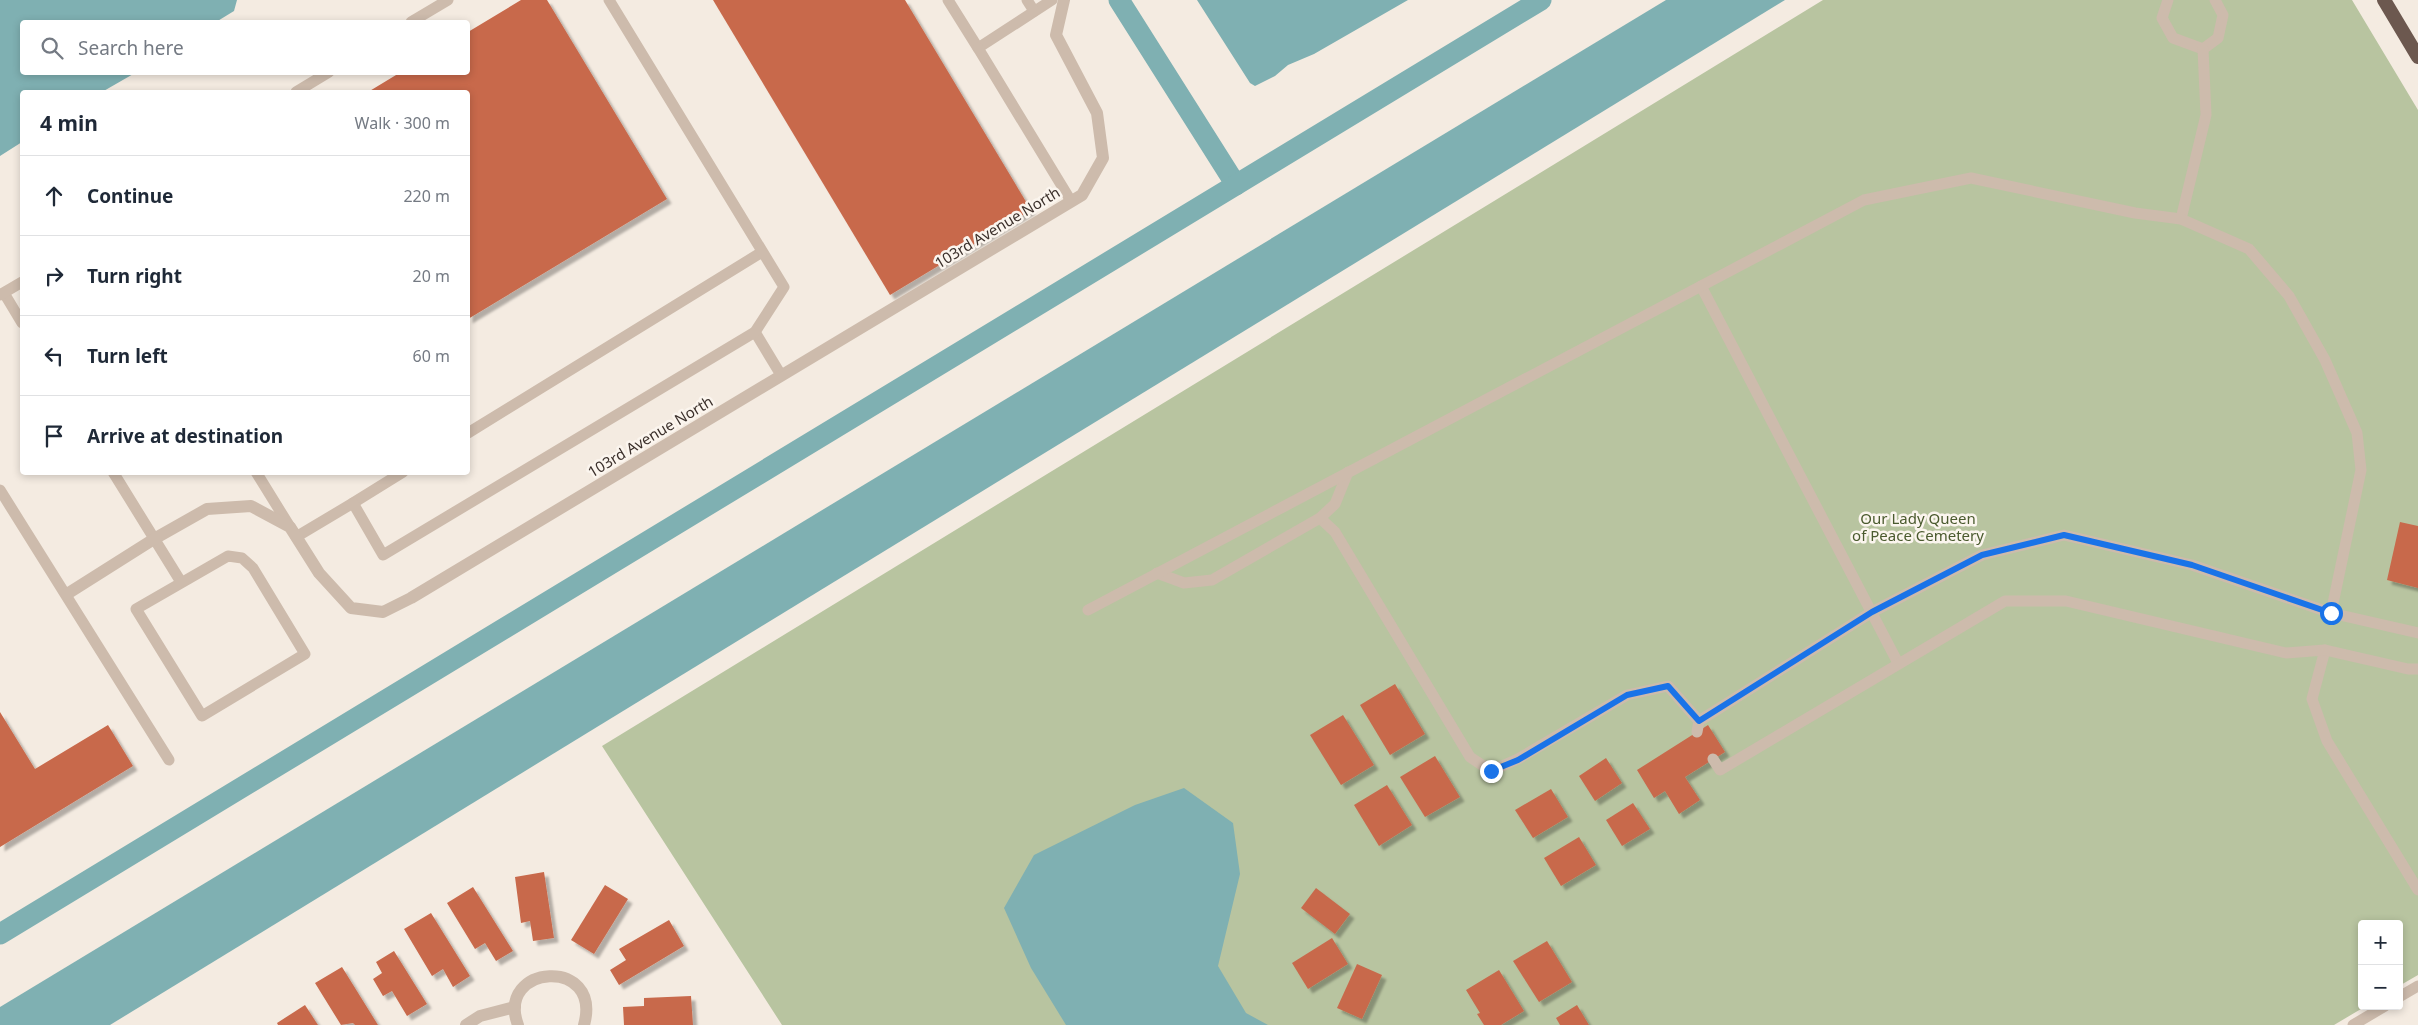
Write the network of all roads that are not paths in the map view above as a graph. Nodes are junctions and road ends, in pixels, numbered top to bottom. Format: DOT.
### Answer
graph roads {
  1 [pos="448,0"];
  2 [pos="609,0"];
  3 [pos="948,0"];
  4 [pos="1027,0"];
  5 [pos="1052,0"];
  6 [pos="1064,0"];
  7 [pos="2168,0"];
  8 [pos="2215,0"];
  9 [pos="2384,0"];
  10 [pos="1034,11"];
  11 [pos="414,20"];
  12 [pos="978,48"];
  13 [pos="2203,49"];
  14 [pos="2418,56"];
  15 [pos="324,75"];
  16 [pos="299,90"];
  17 [pos="1071,201"];
  18 [pos="2181,219"];
  19 [pos="762,252"];
  20 [pos="20,283"];
  21 [pos="1701,286"];
  22 [pos="2,294"];
  23 [pos="20,320"];
  24 [pos="755,332"];
  25 [pos="781,376"];
  26 [pos="470,432"];
  27 [pos="1348,472"];
  28 [pos="115,475"];
  29 [pos="258,475"];
  30 [pos="398,475"];
  31 [pos="0,490"];
  32 [pos="353,503"];
  33 [pos="1320,518"];
  34 [pos="293,532"];
  35 [pos="154,539"];
  36 [pos="1157,573"];
  37 [pos="181,582"];
  38 [pos="67,594"];
  39 [pos="1088,610"];
  40 [pos="1872,612"];
  41 [pos="2331,613"];
  42 [pos="2418,633"];
  43 [pos="2325,650"];
  44 [pos="1898,663"];
  45 [pos="2418,669"];
  46 [pos="1713,759"];
  47 [pos="169,760"];
  48 [pos="2418,888"];
  49 [pos="2418,986"];
  50 [pos="2403,995"];
  51 [pos="515,1007"];
  52 [pos="2377,1010"];
  53 [pos="466,1025"];
  54 [pos="518,1025"];
  55 [pos="584,1025"];
  56 [pos="2353,1025"];
  1 -- 11 [label="lane"];
  2 -- 19 [label="lane"];
  3 -- 12 [label="lane"];
  4 -- 10 [label="lane"];
  5 -- 10 [label="lane"];
  6 -- 17 [label="street, 103rd Avenue North"];
  7 -- 13 [label="lane"];
  8 -- 13 [label="lane"];
  9 -- 14 [label="highway"];
  10 -- 12 [label="lane"];
  12 -- 17 [label="lane"];
  13 -- 18 [label="lane"];
  15 -- 16 [label="lane"];
  17 -- 25 [label="street, 103rd Avenue North"];
  18 -- 21 [label="lane"];
  18 -- 41 [label="lane"];
  19 -- 24 [label="lane"];
  19 -- 26 [label="lane"];
  20 -- 22 [label="lane"];
  21 -- 27 [label="lane"];
  21 -- 40 [label="lane"];
  22 -- 23 [label="lane"];
  24 -- 25 [label="lane"];
  24 -- 32 [label="lane"];
  25 -- 34 [label="street, 103rd Avenue North"];
  27 -- 33 [label="lane"];
  27 -- 36 [label="lane"];
  28 -- 35 [label="lane"];
  29 -- 34 [label="lane"];
  30 -- 32 [label="lane"];
  31 -- 38 [label="lane"];
  32 -- 34 [label="lane"];
  33 -- 36 [label="lane"];
  33 -- 40 [label="lane"];
  34 -- 35 [label="street, 103rd Avenue North"];
  35 -- 37 [label="lane"];
  35 -- 38 [label="street, 103rd Avenue North"];
  36 -- 39 [label="lane"];
  37 -- 37 [label="lane"];
  38 -- 47 [label="lane"];
  40 -- 41 [label="lane"];
  40 -- 44 [label="lane"];
  41 -- 42 [label="lane"];
  43 -- 44 [label="lane"];
  43 -- 45 [label="lane"];
  43 -- 48 [label="lane"];
  44 -- 46 [label="lane"];
  49 -- 50 [label="lane"];
  51 -- 53 [label="street"];
  51 -- 54 [label="street"];
  51 -- 55 [label="street"];
  52 -- 56 [label="lane"];
}
